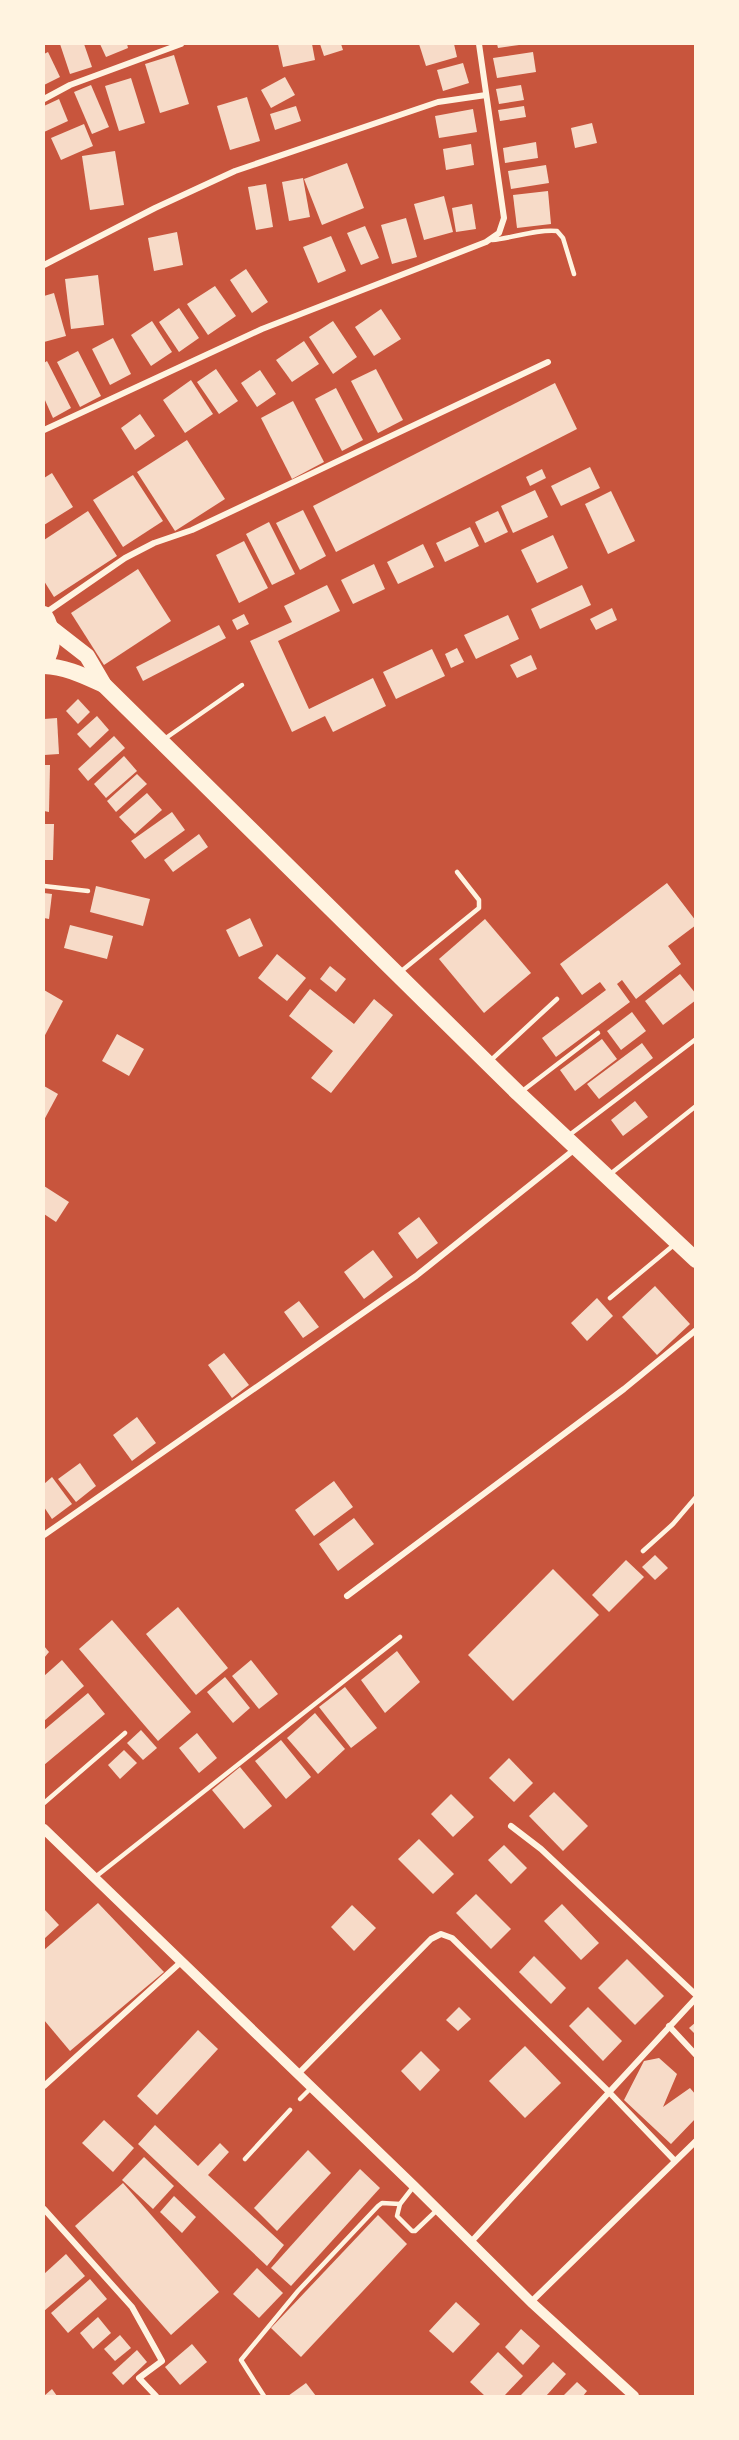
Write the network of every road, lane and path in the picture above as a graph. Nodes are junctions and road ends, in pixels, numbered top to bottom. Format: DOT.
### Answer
graph roads {
  1 [pos="181,44"];
  2 [pos="479,44"];
  3 [pos="486,95"];
  4 [pos="44,99"];
  5 [pos="492,240"];
  6 [pos="44,265"];
  7 [pos="574,274"];
  8 [pos="548,362"];
  9 [pos="44,430"];
  10 [pos="47,621"];
  11 [pos="44,665"];
  12 [pos="104,685"];
  13 [pos="242,685"];
  14 [pos="161,741"];
  15 [pos="457,872"];
  16 [pos="44,886"];
  17 [pos="88,891"];
  18 [pos="398,974"];
  19 [pos="557,999"];
  20 [pos="598,1033"];
  21 [pos="696,1039"];
  22 [pos="488,1063"];
  23 [pos="518,1093"];
  24 [pos="696,1106"];
  25 [pos="571,1143"];
  26 [pos="607,1177"];
  27 [pos="677,1243"];
  28 [pos="696,1260"];
  29 [pos="610,1299"];
  30 [pos="696,1330"];
  31 [pos="696,1497"];
  32 [pos="44,1535"];
  33 [pos="643,1551"];
  34 [pos="347,1596"];
  35 [pos="400,1637"];
  36 [pos="124,1733"];
  37 [pos="44,1803"];
  38 [pos="511,1826"];
  39 [pos="44,1829"];
  40 [pos="94,1878"];
  41 [pos="181,1962"];
  42 [pos="696,1996"];
  43 [pos="669,2026"];
  44 [pos="696,2055"];
  45 [pos="298,2074"];
  46 [pos="44,2086"];
  47 [pos="311,2088"];
  48 [pos="608,2091"];
  49 [pos="300,2099"];
  50 [pos="290,2110"];
  51 [pos="696,2141"];
  52 [pos="245,2159"];
  53 [pos="675,2161"];
  54 [pos="414,2186"];
  55 [pos="400,2204"];
  56 [pos="44,2209"];
  57 [pos="438,2209"];
  58 [pos="471,2242"];
  59 [pos="531,2302"];
  60 [pos="629,2395"];
  61 [pos="156,2397"];
  62 [pos="264,2397"];
  1 -- 4 [label="street"];
  2 -- 3 [label="street"];
  3 -- 5 [label="street"];
  3 -- 6 [label="street"];
  5 -- 7 [label="lane"];
  5 -- 9 [label="street"];
  8 -- 10 [label="street"];
  10 -- 11 [label="highway"];
  10 -- 12 [label="highway"];
  11 -- 12 [label="highway"];
  12 -- 14 [label="highway"];
  13 -- 14 [label="lane"];
  14 -- 18 [label="highway"];
  15 -- 18 [label="lane"];
  16 -- 17 [label="lane"];
  18 -- 22 [label="highway"];
  19 -- 22 [label="lane"];
  20 -- 23 [label="lane"];
  21 -- 25 [label="lane"];
  22 -- 23 [label="highway"];
  23 -- 25 [label="highway"];
  24 -- 26 [label="lane"];
  25 -- 26 [label="highway"];
  25 -- 32 [label="street"];
  26 -- 27 [label="highway"];
  27 -- 28 [label="highway"];
  27 -- 29 [label="lane"];
  30 -- 34 [label="street"];
  31 -- 33 [label="lane"];
  35 -- 40 [label="lane"];
  36 -- 37 [label="lane"];
  38 -- 42 [label="street"];
  39 -- 40 [label="street"];
  40 -- 41 [label="street"];
  41 -- 45 [label="street"];
  41 -- 46 [label="street"];
  42 -- 43 [label="street"];
  43 -- 44 [label="street"];
  43 -- 48 [label="street"];
  45 -- 47 [label="street"];
  45 -- 48 [label="street"];
  47 -- 49 [label="lane"];
  47 -- 54 [label="street"];
  48 -- 53 [label="street"];
  48 -- 58 [label="street"];
  50 -- 52 [label="lane"];
  51 -- 53 [label="street"];
  53 -- 59 [label="street"];
  54 -- 55 [label="lane"];
  54 -- 57 [label="street"];
  55 -- 57 [label="lane"];
  55 -- 62 [label="lane"];
  56 -- 61 [label="street"];
  57 -- 58 [label="street"];
  58 -- 59 [label="street"];
  59 -- 60 [label="street"];
}
